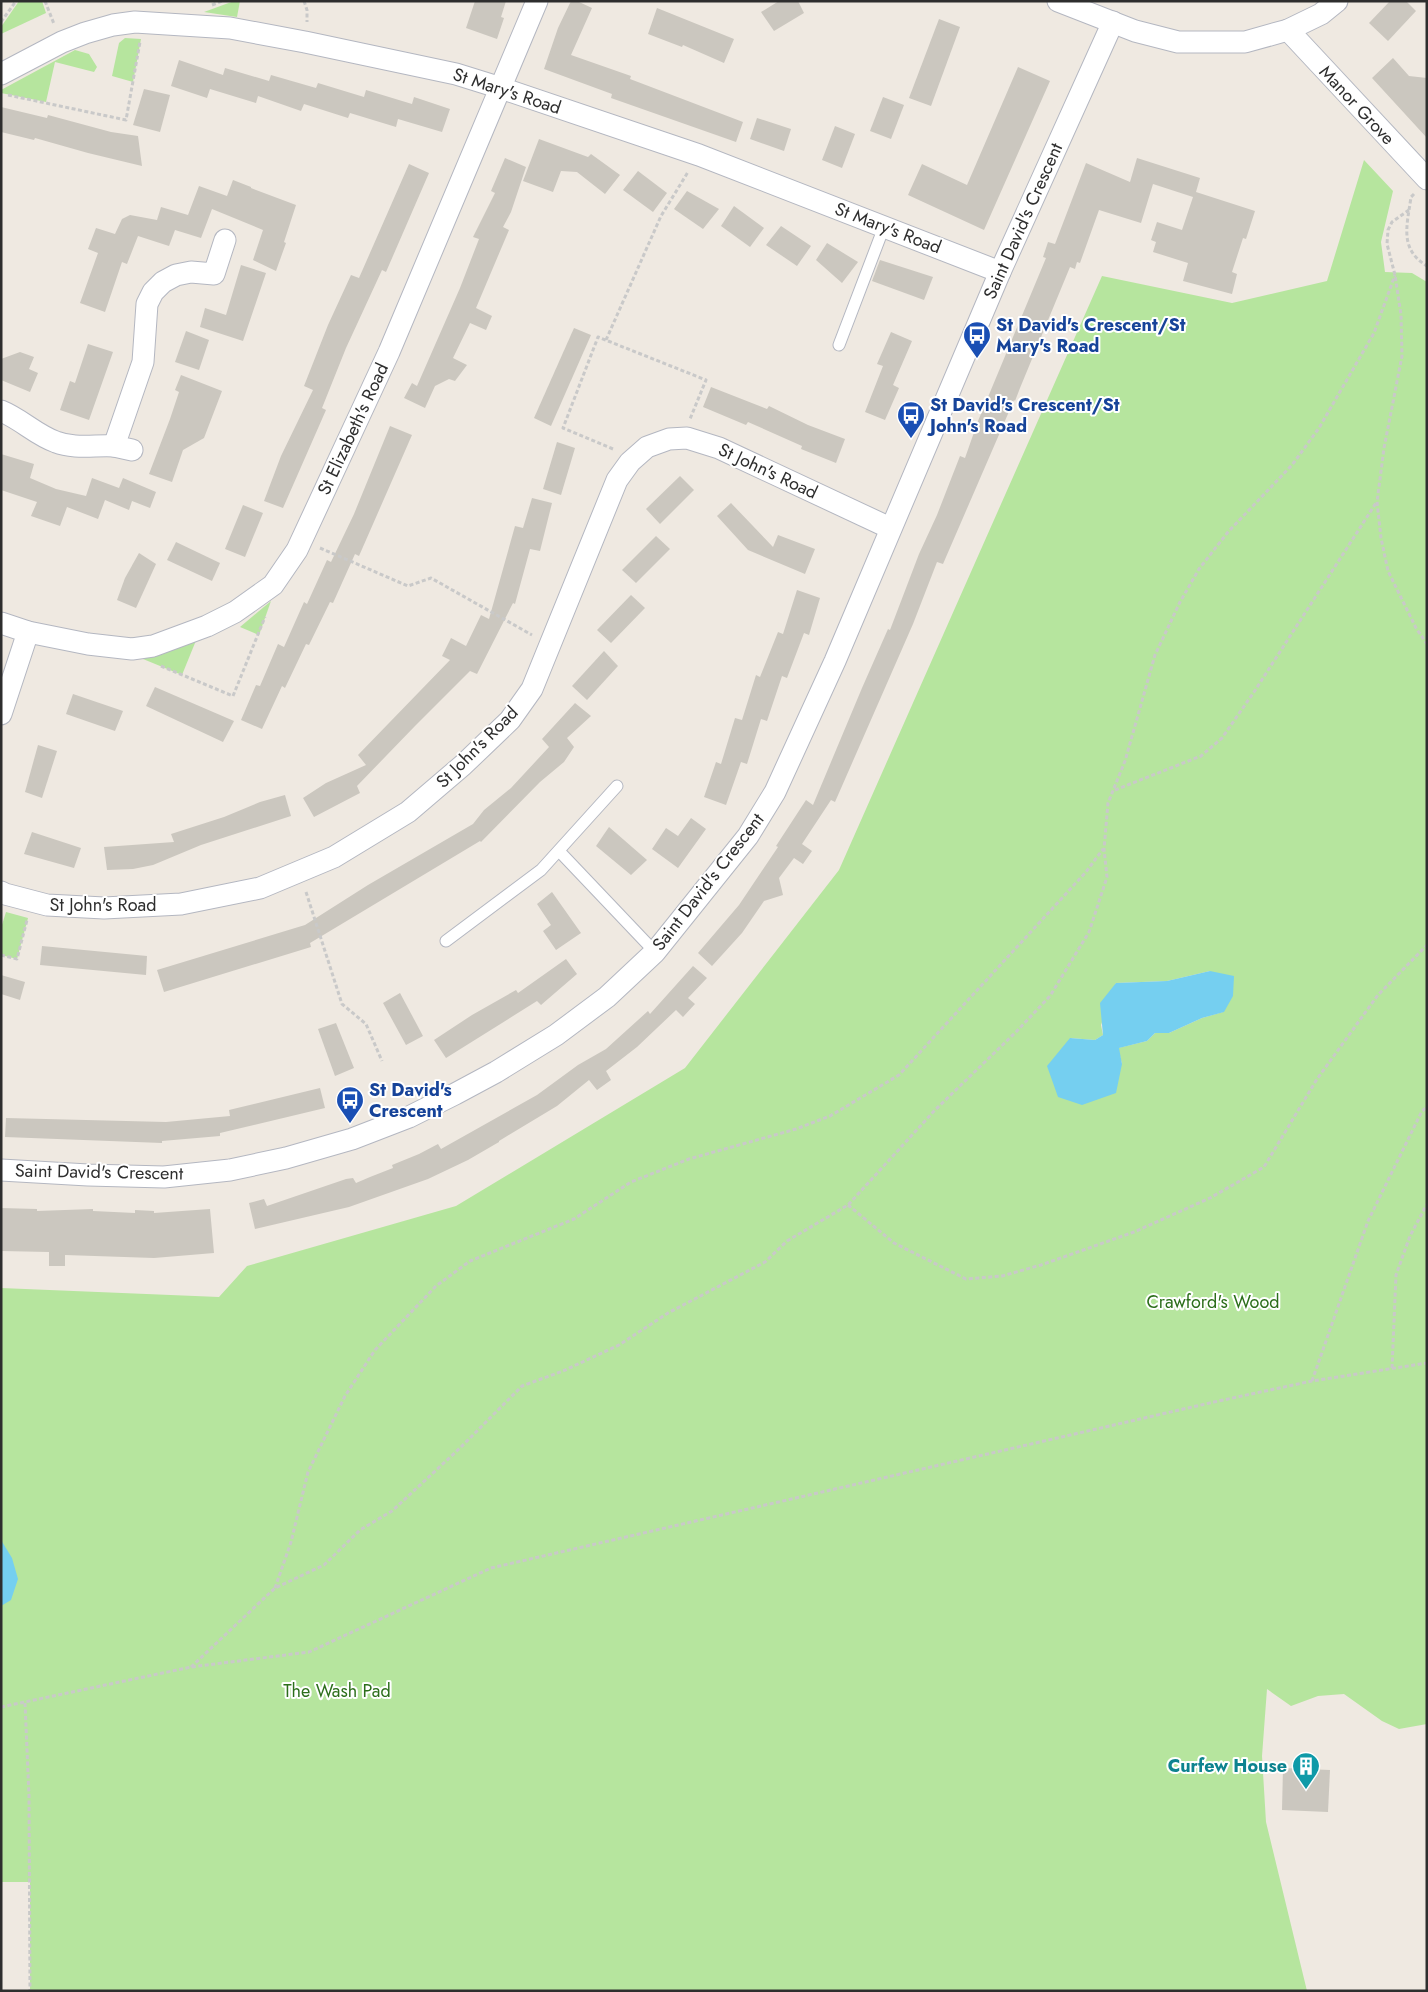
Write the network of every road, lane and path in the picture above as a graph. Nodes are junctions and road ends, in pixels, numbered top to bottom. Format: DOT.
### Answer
graph roads {
  1 [pos="16,1"];
  2 [pos="537,1"];
  3 [pos="1058,1"];
  4 [pos="1337,1"];
  5 [pos="1,22"];
  6 [pos="144,22"];
  7 [pos="1112,22"];
  8 [pos="1288,30"];
  9 [pos="1,74"];
  10 [pos="502,88"];
  11 [pos="1,93"];
  12 [pos="699,155"];
  13 [pos="1422,186"];
  14 [pos="1409,210"];
  15 [pos="884,227"];
  16 [pos="225,240"];
  17 [pos="1427,266"];
  18 [pos="1000,272"];
  19 [pos="1395,274"];
  20 [pos="606,340"];
  21 [pos="839,345"];
  22 [pos="1,411"];
  23 [pos="682,438"];
  24 [pos="634,458"];
  25 [pos="1377,502"];
  26 [pos="890,528"];
  27 [pos="302,540"];
  28 [pos="273,585"];
  29 [pos="1,623"];
  30 [pos="28,632"];
  31 [pos="1427,644"];
  32 [pos="550,645"];
  33 [pos="132,649"];
  34 [pos="1,714"];
  35 [pos="617,786"];
  36 [pos="1115,790"];
  37 [pos="1104,849"];
  38 [pos="559,851"];
  39 [pos="300,871"];
  40 [pos="1,892"];
  41 [pos="32,902"];
  42 [pos="446,941"];
  43 [pos="1427,945"];
  44 [pos="655,952"];
  45 [pos="1,955"];
  46 [pos="382,1061"];
  47 [pos="1427,1106"];
  48 [pos="1,1170"];
  49 [pos="1427,1204"];
  50 [pos="848,1205"];
  51 [pos="1427,1363"];
  52 [pos="1392,1368"];
  53 [pos="1312,1381"];
  54 [pos="275,1588"];
  55 [pos="190,1667"];
  56 [pos="24,1703"];
  57 [pos="1,1707"];
  58 [pos="30,1991"];
  1 -- 5 [label="path"];
  2 -- 10 [label="street, St Elizabeth's Road"];
  3 -- 7 [label="street"];
  4 -- 8 [label="street"];
  6 -- 9 [label="street, St Mary's Road"];
  6 -- 10 [label="street, St Mary's Road"];
  6 -- 11 [label="path"];
  7 -- 8 [label="street"];
  7 -- 18 [label="street, Saint David's Crescent"];
  8 -- 13 [label="street, Manor Grove"];
  10 -- 12 [label="street, St Mary's Road"];
  10 -- 27 [label="street, St Elizabeth's Road"];
  12 -- 15 [label="street, St Mary's Road"];
  12 -- 20 [label="path"];
  13 -- 14 [label="path"];
  14 -- 17 [label="path"];
  14 -- 19 [label="path"];
  15 -- 18 [label="street, St Mary's Road"];
  15 -- 21 [label="lane"];
  16 -- 22 [label="street"];
  18 -- 26 [label="street, Saint David's Crescent"];
  19 -- 25 [label="path"];
  19 -- 36 [label="path"];
  20 -- 23 [label="path"];
  20 -- 24 [label="path"];
  23 -- 24 [label="street, St John's Road"];
  23 -- 26 [label="street, St John's Road"];
  24 -- 32 [label="street, St John's Road"];
  25 -- 31 [label="path"];
  25 -- 36 [label="path"];
  26 -- 44 [label="street, Saint David's Crescent"];
  27 -- 28 [label="street, St Elizabeth's Road"];
  27 -- 32 [label="path"];
  28 -- 33 [label="street, St Elizabeth's Road"];
  28 -- 33 [label="path"];
  29 -- 30 [label="street, St Elizabeth's Road"];
  30 -- 33 [label="street, St Elizabeth's Road"];
  30 -- 34 [label="street"];
  32 -- 39 [label="street, St John's Road"];
  35 -- 38 [label="lane"];
  36 -- 37 [label="path"];
  37 -- 50 [label="path"];
  37 -- 54 [label="path"];
  38 -- 42 [label="lane"];
  38 -- 44 [label="lane"];
  39 -- 41 [label="street, St John's Road"];
  39 -- 46 [label="path"];
  40 -- 41 [label="street, St John's Road"];
  41 -- 45 [label="path"];
  43 -- 50 [label="path"];
  44 -- 48 [label="street, Saint David's Crescent"];
  47 -- 53 [label="path"];
  49 -- 52 [label="path"];
  50 -- 54 [label="path"];
  51 -- 52 [label="path"];
  52 -- 53 [label="path"];
  53 -- 55 [label="path"];
  54 -- 55 [label="path"];
  55 -- 56 [label="path"];
  56 -- 57 [label="path"];
  56 -- 58 [label="path"];
}
